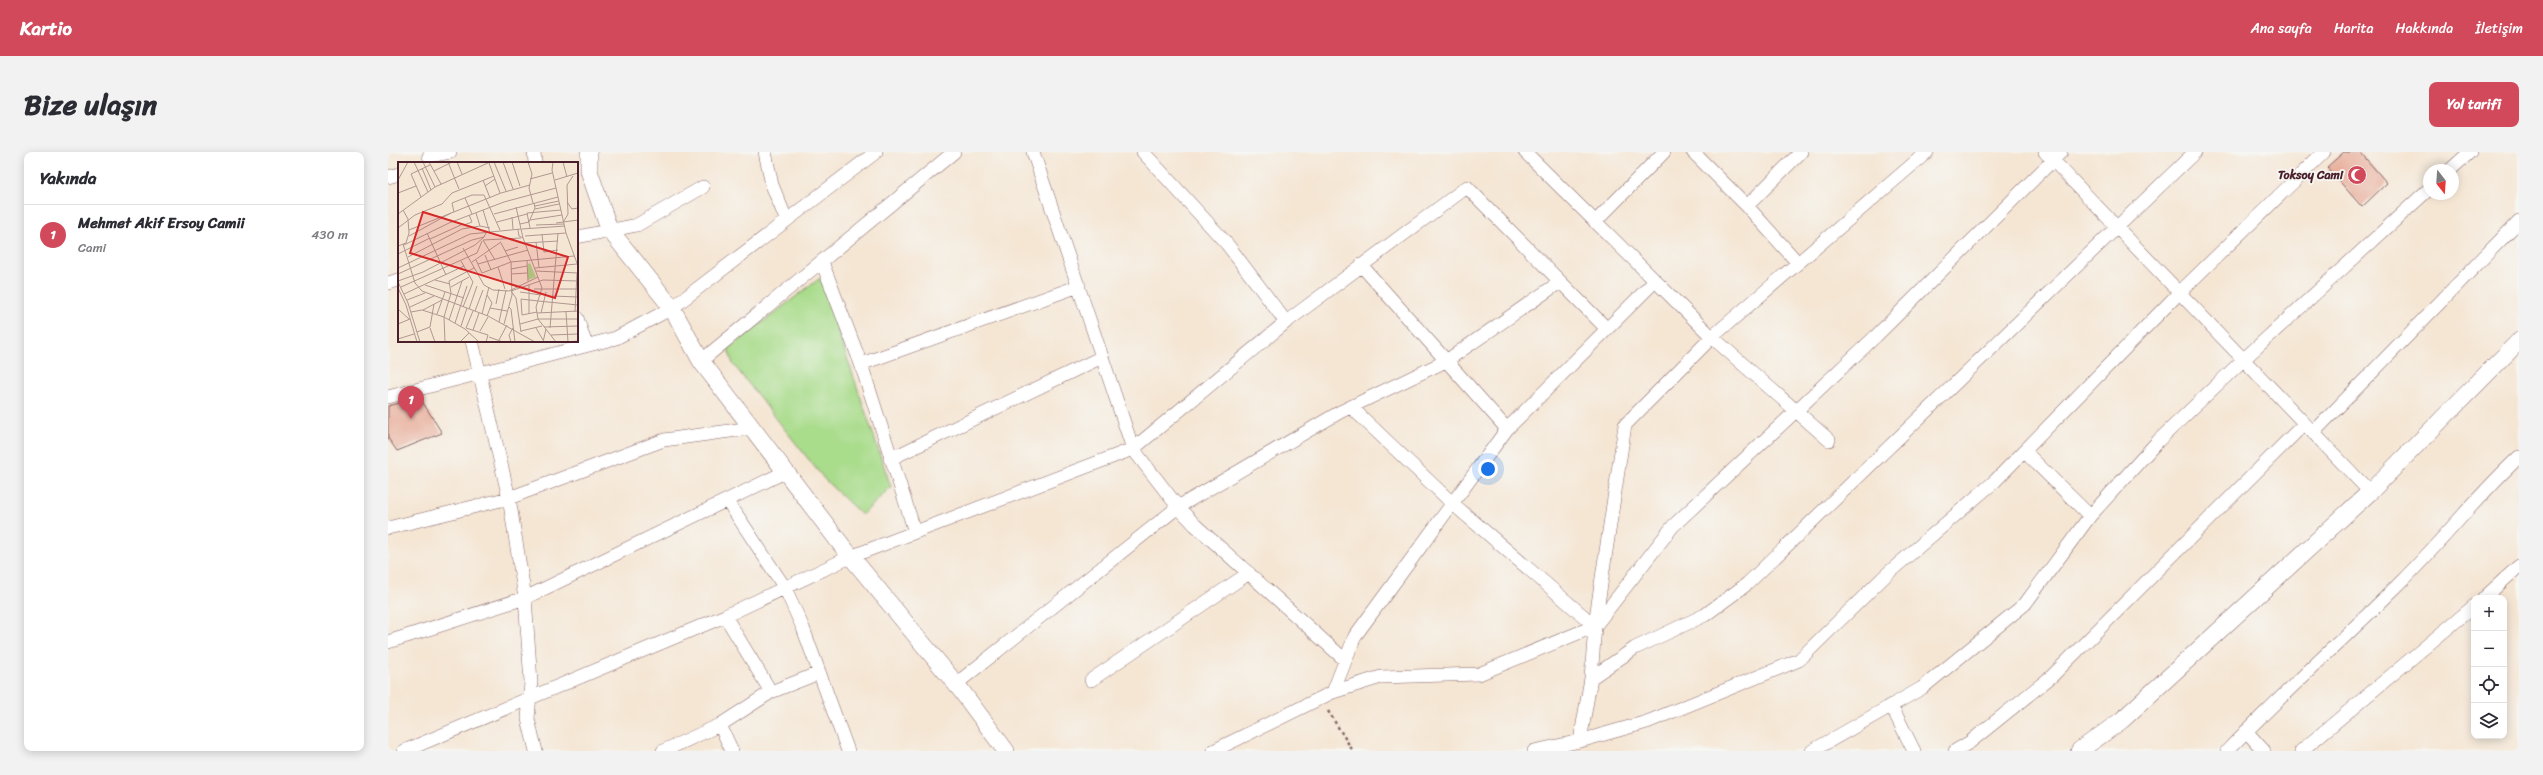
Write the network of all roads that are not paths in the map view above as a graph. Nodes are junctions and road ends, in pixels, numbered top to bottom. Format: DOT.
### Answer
graph roads {
  1 [pos="450,152"];
  2 [pos="534,152"];
  3 [pos="589,152"];
  4 [pos="765,152"];
  5 [pos="876,152"];
  6 [pos="954,152"];
  7 [pos="1033,152"];
  8 [pos="1143,152"];
  9 [pos="1525,152"];
  10 [pos="1664,152"];
  11 [pos="1693,152"];
  12 [pos="1801,152"];
  13 [pos="1927,152"];
  14 [pos="2195,152"];
  15 [pos="2324,152"];
  16 [pos="2470,152"];
  17 [pos="2053,155"];
  18 [pos="429,157"];
  19 [pos="535,162"];
  20 [pos="2457,164"];
  21 [pos="398,174"];
  22 [pos="388,177"];
  23 [pos="703,187"];
  24 [pos="2423,195"];
  25 [pos="1747,206"];
  26 [pos="786,219"];
  27 [pos="2519,221"];
  28 [pos="1595,222"];
  29 [pos="2115,227"];
  30 [pos="609,229"];
  31 [pos="578,237"];
  32 [pos="822,262"];
  33 [pos="1798,264"];
  34 [pos="1361,265"];
  35 [pos="398,280"];
  36 [pos="1655,281"];
  37 [pos="1560,282"];
  38 [pos="388,283"];
  39 [pos="1079,286"];
  40 [pos="2179,293"];
  41 [pos="672,308"];
  42 [pos="578,321"];
  43 [pos="1286,322"];
  44 [pos="1607,329"];
  45 [pos="1712,337"];
  46 [pos="2519,341"];
  47 [pos="472,342"];
  48 [pos="586,345"];
  49 [pos="1102,357"];
  50 [pos="2243,360"];
  51 [pos="701,361"];
  52 [pos="1446,361"];
  53 [pos="861,364"];
  54 [pos="478,372"];
  55 [pos="388,397"];
  56 [pos="1350,407"];
  57 [pos="1797,410"];
  58 [pos="752,428"];
  59 [pos="2308,428"];
  60 [pos="1507,429"];
  61 [pos="1829,440"];
  62 [pos="1133,449"];
  63 [pos="2024,451"];
  64 [pos="2519,457"];
  65 [pos="890,459"];
  66 [pos="785,472"];
  67 [pos="2370,492"];
  68 [pos="509,498"];
  69 [pos="727,500"];
  70 [pos="1452,503"];
  71 [pos="1178,507"];
  72 [pos="2090,516"];
  73 [pos="388,528"];
  74 [pos="915,532"];
  75 [pos="850,557"];
  76 [pos="2519,566"];
  77 [pos="1248,573"];
  78 [pos="785,588"];
  79 [pos="2487,595"];
  80 [pos="525,598"];
  81 [pos="2471,609"];
  82 [pos="725,616"];
  83 [pos="1595,626"];
  84 [pos="388,642"];
  85 [pos="1345,660"];
  86 [pos="820,673"];
  87 [pos="1591,678"];
  88 [pos="1091,680"];
  89 [pos="956,684"];
  90 [pos="771,692"];
  91 [pos="1333,692"];
  92 [pos="529,699"];
  93 [pos="1891,705"];
  94 [pos="720,725"];
  95 [pos="2246,731"];
  96 [pos="1580,741"];
  97 [pos="1912,750"];
  98 [pos="404,751"];
  99 [pos="536,751"];
  100 [pos="663,751"];
  101 [pos="732,751"];
  102 [pos="848,751"];
  103 [pos="1006,751"];
  104 [pos="1213,751"];
  105 [pos="1534,751"];
  106 [pos="1812,751"];
  107 [pos="1955,751"];
  108 [pos="2079,751"];
  109 [pos="2226,751"];
  110 [pos="2264,751"];
  111 [pos="2301,751"];
  1 -- 18 [label="street"];
  2 -- 19 [label="street"];
  3 -- 30 [label="street"];
  4 -- 26 [label="street"];
  5 -- 26 [label="street"];
  6 -- 32 [label="street"];
  7 -- 39 [label="street"];
  8 -- 43 [label="street"];
  9 -- 28 [label="street"];
  10 -- 28 [label="street"];
  11 -- 25 [label="street"];
  12 -- 25 [label="street"];
  13 -- 33 [label="street"];
  14 -- 29 [label="street"];
  15 -- 40 [label="street"];
  16 -- 20 [label="street"];
  17 -- 29 [label="street"];
  17 -- 57 [label="street"];
  21 -- 22 [label="street"];
  23 -- 30 [label="street"];
  24 -- 50 [label="street"];
  25 -- 33 [label="street"];
  26 -- 41 [label="street"];
  27 -- 59 [label="street"];
  28 -- 36 [label="street"];
  29 -- 40 [label="street"];
  29 -- 87 [label="street"];
  30 -- 31 [label="street"];
  30 -- 41 [label="street"];
  32 -- 51 [label="street"];
  32 -- 53 [label="street"];
  33 -- 45 [label="street"];
  34 -- 37 [label="street"];
  34 -- 43 [label="street"];
  34 -- 52 [label="street"];
  35 -- 38 [label="street"];
  36 -- 44 [label="street"];
  36 -- 45 [label="street"];
  37 -- 44 [label="street"];
  37 -- 52 [label="street"];
  39 -- 49 [label="street"];
  39 -- 53 [label="street"];
  40 -- 50 [label="street"];
  40 -- 63 [label="street"];
  41 -- 48 [label="street"];
  41 -- 51 [label="street"];
  42 -- 48 [label="street"];
  43 -- 62 [label="street"];
  44 -- 60 [label="street"];
  45 -- 57 [label="street"];
  45 -- 83 [label="street"];
  46 -- 67 [label="street"];
  47 -- 54 [label="street"];
  48 -- 54 [label="street"];
  49 -- 62 [label="street"];
  49 -- 65 [label="street"];
  50 -- 59 [label="street"];
  50 -- 72 [label="street"];
  51 -- 58 [label="street"];
  52 -- 56 [label="street"];
  52 -- 60 [label="street"];
  53 -- 65 [label="street"];
  54 -- 55 [label="street"];
  54 -- 68 [label="street"];
  56 -- 70 [label="street"];
  56 -- 71 [label="street"];
  57 -- 61 [label="street"];
  57 -- 83 [label="street"];
  58 -- 66 [label="street"];
  58 -- 68 [label="street"];
  59 -- 67 [label="street"];
  59 -- 107 [label="street"];
  60 -- 70 [label="street"];
  62 -- 71 [label="street"];
  62 -- 74 [label="street"];
  63 -- 72 [label="street"];
  63 -- 96 [label="street"];
  64 -- 95 [label="street"];
  65 -- 74 [label="street"];
  66 -- 69 [label="street"];
  66 -- 75 [label="street"];
  67 -- 108 [label="street"];
  68 -- 73 [label="street"];
  68 -- 80 [label="street"];
  69 -- 78 [label="street"];
  69 -- 80 [label="street"];
  70 -- 83 [label="street"];
  70 -- 85 [label="street"];
  71 -- 77 [label="street"];
  71 -- 89 [label="street"];
  72 -- 93 [label="street"];
  74 -- 75 [label="street"];
  75 -- 78 [label="street"];
  75 -- 89 [label="street"];
  76 -- 79 [label="street"];
  77 -- 85 [label="street"];
  77 -- 88 [label="street"];
  78 -- 82 [label="street"];
  78 -- 86 [label="street"];
  80 -- 84 [label="street"];
  80 -- 92 [label="street"];
  81 -- 111 [label="street"];
  82 -- 90 [label="street"];
  82 -- 92 [label="street"];
  83 -- 87 [label="street"];
  83 -- 91 [label="street"];
  85 -- 91 [label="street"];
  86 -- 90 [label="street"];
  86 -- 102 [label="street"];
  87 -- 96 [label="street"];
  89 -- 103 [label="street"];
  90 -- 94 [label="street"];
  91 -- 104 [label="street"];
  92 -- 98 [label="street"];
  92 -- 99 [label="street"];
  93 -- 97 [label="street"];
  93 -- 106 [label="street"];
  94 -- 100 [label="street"];
  94 -- 101 [label="street"];
  95 -- 109 [label="street"];
  95 -- 110 [label="street"];
  96 -- 105 [label="street"];
}
